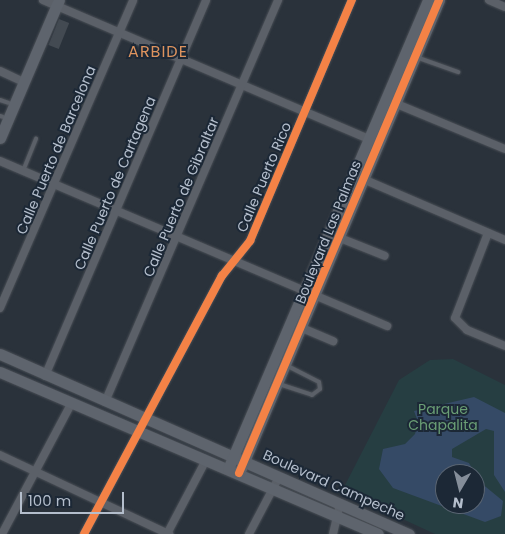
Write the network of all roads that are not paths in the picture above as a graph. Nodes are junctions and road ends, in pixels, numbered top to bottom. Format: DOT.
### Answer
graph roads {
  1 [pos="133,0"];
  2 [pos="206,0"];
  3 [pos="278,0"];
  4 [pos="352,0"];
  5 [pos="428,0"];
  6 [pos="439,0"];
  7 [pos="489,0"];
  8 [pos="52,2"];
  9 [pos="505,7"];
  10 [pos="120,32"];
  11 [pos="415,56"];
  12 [pos="182,58"];
  13 [pos="0,71"];
  14 [pos="458,72"];
  15 [pos="19,80"];
  16 [pos="242,84"];
  17 [pos="4,101"];
  18 [pos="391,102"];
  19 [pos="305,111"];
  20 [pos="1,119"];
  21 [pos="0,138"];
  22 [pos="36,139"];
  23 [pos="374,140"];
  24 [pos="505,150"];
  25 [pos="0,161"];
  26 [pos="23,171"];
  27 [pos="363,179"];
  28 [pos="56,185"];
  29 [pos="116,212"];
  30 [pos="488,233"];
  31 [pos="179,237"];
  32 [pos="340,238"];
  33 [pos="505,240"];
  34 [pos="385,256"];
  35 [pos="237,262"];
  36 [pos="311,293"];
  37 [pos="0,308"];
  38 [pos="387,326"];
  39 [pos="302,328"];
  40 [pos="333,341"];
  41 [pos="505,346"];
  42 [pos="0,354"];
  43 [pos="287,366"];
  44 [pos="0,372"];
  45 [pos="45,376"];
  46 [pos="279,384"];
  47 [pos="105,402"];
  48 [pos="71,404"];
  49 [pos="144,418"];
  50 [pos="137,432"];
  51 [pos="0,455"];
  52 [pos="239,459"];
  53 [pos="206,460"];
  54 [pos="35,471"];
  55 [pos="234,471"];
  56 [pos="279,477"];
  57 [pos="273,489"];
  58 [pos="102,500"];
  59 [pos="340,503"];
  60 [pos="340,517"];
  61 [pos="2,534"];
  62 [pos="84,534"];
  63 [pos="168,534"];
  64 [pos="249,534"];
  65 [pos="333,534"];
  66 [pos="378,534"];
  67 [pos="409,534"];
  1 -- 10 [label="street, Calle Puerto de Barcelona"];
  2 -- 12 [label="street, Calle Puerto de Cartagena"];
  3 -- 16 [label="street, Calle Puerto de Gibraltar"];
  4 -- 19 [label="street, Calle Puerto Rico"];
  5 -- 18 [label="street, Boulevard Las Palmas"];
  6 -- 11 [label="street, Boulevard Las Palmas"];
  7 -- 9 [label="street"];
  8 -- 10 [label="street"];
  8 -- 15 [label="street"];
  8 -- 21 [label="street"];
  10 -- 12 [label="street"];
  10 -- 28 [label="street, Calle Puerto de Barcelona"];
  11 -- 14 [label="lane"];
  11 -- 18 [label="street, Boulevard Las Palmas"];
  12 -- 16 [label="street"];
  12 -- 29 [label="street, Calle Puerto de Cartagena"];
  13 -- 15 [label="street"];
  15 -- 17 [label="street"];
  16 -- 19 [label="street"];
  16 -- 31 [label="street, Calle Puerto de Gibraltar"];
  17 -- 20 [label="street"];
  18 -- 23 [label="street, Boulevard Las Palmas"];
  18 -- 24 [label="street"];
  19 -- 23 [label="street"];
  19 -- 35 [label="street, Calle Puerto Rico"];
  22 -- 26 [label="lane"];
  23 -- 27 [label="street, Boulevard Las Palmas"];
  23 -- 36 [label="street, Boulevard Las Palmas"];
  25 -- 26 [label="street"];
  26 -- 28 [label="street"];
  27 -- 30 [label="street"];
  27 -- 32 [label="street, Boulevard Las Palmas"];
  28 -- 29 [label="street"];
  28 -- 37 [label="street, Calle Puerto de Barcelona"];
  29 -- 31 [label="street"];
  29 -- 45 [label="street, Calle Puerto de Cartagena"];
  30 -- 33 [label="street"];
  30 -- 41 [label="street"];
  31 -- 35 [label="street"];
  31 -- 47 [label="street, Calle Puerto de Gibraltar"];
  32 -- 34 [label="street"];
  32 -- 36 [label="street, Boulevard Las Palmas"];
  35 -- 36 [label="street"];
  35 -- 49 [label="street, Calle Puerto Rico"];
  36 -- 38 [label="street"];
  36 -- 39 [label="street, Boulevard Las Palmas"];
  36 -- 52 [label="street, Boulevard Las Palmas"];
  39 -- 40 [label="street"];
  39 -- 43 [label="street, Boulevard Las Palmas"];
  42 -- 45 [label="street, Boulevard Campeche"];
  43 -- 46 [label="street, Boulevard Las Palmas"];
  43 -- 46 [label="lane"];
  44 -- 48 [label="street, Boulevard Campeche"];
  45 -- 47 [label="street, Boulevard Campeche"];
  46 -- 52 [label="street, Boulevard Las Palmas"];
  47 -- 49 [label="street, Boulevard Campeche"];
  48 -- 50 [label="street, Boulevard Campeche"];
  48 -- 54 [label="street"];
  49 -- 50 [label="street, Calle Puerto Rico"];
  49 -- 52 [label="street, Boulevard Campeche"];
  50 -- 53 [label="street, Boulevard Campeche"];
  50 -- 58 [label="street, Calle Puerto Rico"];
  51 -- 54 [label="street"];
  52 -- 55 [label="street, Boulevard Las Palmas"];
  52 -- 56 [label="street, Boulevard Campeche"];
  53 -- 55 [label="street, Boulevard Campeche"];
  53 -- 63 [label="street"];
  54 -- 58 [label="street"];
  54 -- 61 [label="street"];
  55 -- 57 [label="street, Boulevard Campeche"];
  56 -- 57 [label="street"];
  56 -- 59 [label="street, Boulevard Campeche"];
  57 -- 60 [label="street, Boulevard Campeche"];
  57 -- 64 [label="street"];
  58 -- 62 [label="street, Calle Puerto Rico"];
  58 -- 63 [label="street"];
  59 -- 60 [label="street"];
  59 -- 67 [label="street, Boulevard Campeche"];
  60 -- 65 [label="street"];
  60 -- 66 [label="street, Boulevard Campeche"];
}
